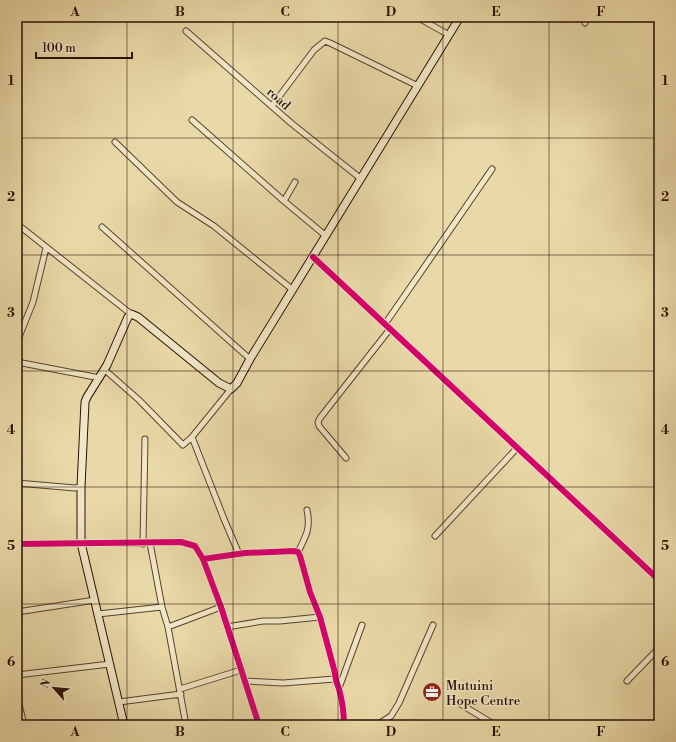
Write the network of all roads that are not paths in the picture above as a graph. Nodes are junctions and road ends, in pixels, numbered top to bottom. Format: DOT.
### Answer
graph roads {
  1 [pos="417,17"];
  2 [pos="588,17"];
  3 [pos="458,18"];
  4 [pos="585,23"];
  5 [pos="186,31"];
  6 [pos="449,35"];
  7 [pos="418,86"];
  8 [pos="272,106"];
  9 [pos="192,120"];
  10 [pos="115,142"];
  11 [pos="492,169"];
  12 [pos="360,178"];
  13 [pos="295,182"];
  14 [pos="284,201"];
  15 [pos="17,224"];
  16 [pos="102,227"];
  17 [pos="326,236"];
  18 [pos="46,248"];
  19 [pos="313,257"];
  20 [pos="293,290"];
  21 [pos="131,314"];
  22 [pos="384,324"];
  23 [pos="390,329"];
  24 [pos="17,342"];
  25 [pos="250,359"];
  26 [pos="17,362"];
  27 [pos="105,370"];
  28 [pos="100,378"];
  29 [pos="232,389"];
  30 [pos="192,437"];
  31 [pos="145,439"];
  32 [pos="517,448"];
  33 [pos="346,458"];
  34 [pos="17,483"];
  35 [pos="81,487"];
  36 [pos="307,510"];
  37 [pos="435,536"];
  38 [pos="81,543"];
  39 [pos="150,543"];
  40 [pos="17,544"];
  41 [pos="144,544"];
  42 [pos="298,552"];
  43 [pos="239,554"];
  44 [pos="203,559"];
  45 [pos="659,568"];
  46 [pos="654,576"];
  47 [pos="659,580"];
  48 [pos="95,600"];
  49 [pos="162,607"];
  50 [pos="221,607"];
  51 [pos="17,612"];
  52 [pos="98,614"];
  53 [pos="320,617"];
  54 [pos="362,625"];
  55 [pos="433,625"];
  56 [pos="168,627"];
  57 [pos="227,627"];
  58 [pos="659,648"];
  59 [pos="110,664"];
  60 [pos="241,670"];
  61 [pos="17,675"];
  62 [pos="335,679"];
  63 [pos="245,681"];
  64 [pos="627,682"];
  65 [pos="339,688"];
  66 [pos="181,692"];
  67 [pos="17,696"];
  68 [pos="119,702"];
  69 [pos="462,705"];
  70 [pos="124,724"];
  71 [pos="24,725"];
  72 [pos="116,725"];
  73 [pos="186,725"];
  74 [pos="259,725"];
  75 [pos="344,725"];
  76 [pos="377,725"];
  77 [pos="495,725"];
  1 -- 6 [label="street"];
  2 -- 4 [label="street"];
  3 -- 6 [label="main road"];
  5 -- 8 [label="street, road"];
  6 -- 7 [label="main road"];
  7 -- 8 [label="street"];
  7 -- 12 [label="main road"];
  8 -- 12 [label="street, road"];
  9 -- 14 [label="street"];
  10 -- 20 [label="street"];
  11 -- 22 [label="street"];
  12 -- 17 [label="main road"];
  13 -- 14 [label="street"];
  14 -- 17 [label="street"];
  15 -- 18 [label="street"];
  16 -- 25 [label="street"];
  17 -- 19 [label="main road"];
  18 -- 21 [label="street"];
  18 -- 24 [label="street"];
  19 -- 20 [label="main road"];
  19 -- 22 [label="street"];
  20 -- 25 [label="main road"];
  21 -- 27 [label="main road"];
  21 -- 29 [label="main road"];
  22 -- 23 [label="street"];
  23 -- 32 [label="street"];
  23 -- 33 [label="street"];
  25 -- 29 [label="main road"];
  26 -- 28 [label="street"];
  27 -- 28 [label="main road"];
  27 -- 30 [label="street"];
  28 -- 35 [label="main road"];
  29 -- 30 [label="street"];
  30 -- 43 [label="street"];
  31 -- 41 [label="street"];
  32 -- 37 [label="street"];
  32 -- 46 [label="street"];
  34 -- 35 [label="street"];
  35 -- 38 [label="main road"];
  36 -- 42 [label="street"];
  38 -- 40 [label="street"];
  38 -- 41 [label="street"];
  38 -- 48 [label="main road"];
  39 -- 41 [label="street"];
  39 -- 44 [label="street"];
  39 -- 49 [label="street"];
  42 -- 43 [label="street"];
  42 -- 53 [label="street"];
  43 -- 44 [label="street"];
  44 -- 50 [label="street"];
  45 -- 46 [label="street"];
  46 -- 47 [label="street"];
  48 -- 51 [label="street"];
  48 -- 52 [label="main road"];
  49 -- 52 [label="street"];
  49 -- 56 [label="street"];
  50 -- 56 [label="street"];
  50 -- 57 [label="street"];
  52 -- 59 [label="main road"];
  53 -- 57 [label="street"];
  53 -- 62 [label="street"];
  54 -- 65 [label="street"];
  55 -- 76 [label="street"];
  56 -- 66 [label="street"];
  57 -- 60 [label="street"];
  58 -- 64 [label="street"];
  59 -- 61 [label="street"];
  59 -- 68 [label="main road"];
  60 -- 63 [label="street"];
  60 -- 66 [label="street"];
  62 -- 63 [label="street"];
  62 -- 65 [label="street"];
  63 -- 74 [label="street"];
  65 -- 75 [label="street"];
  66 -- 68 [label="street"];
  66 -- 73 [label="street"];
  67 -- 71 [label="street"];
  68 -- 70 [label="main road"];
  69 -- 77 [label="street"];
  70 -- 72 [label="street"];
}
